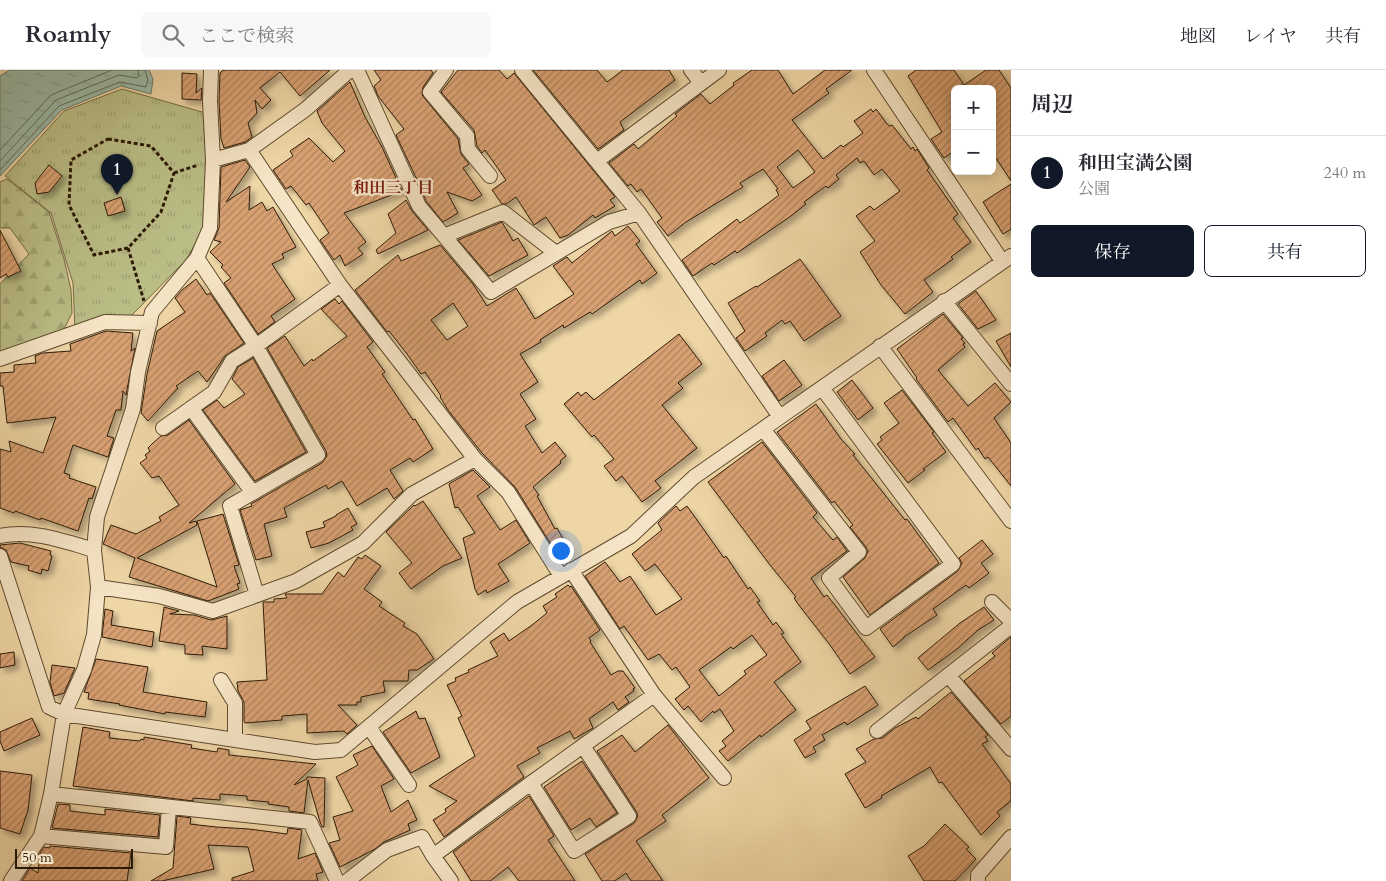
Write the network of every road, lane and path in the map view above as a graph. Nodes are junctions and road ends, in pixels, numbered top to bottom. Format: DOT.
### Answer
graph roads {
  1 [pos="210,70"];
  2 [pos="350,70"];
  3 [pos="357,70"];
  4 [pos="446,70"];
  5 [pos="522,70"];
  6 [pos="691,70"];
  7 [pos="719,70"];
  8 [pos="874,70"];
  9 [pos="701,84"];
  10 [pos="248,150"];
  11 [pos="213,160"];
  12 [pos="596,161"];
  13 [pos="174,173"];
  14 [pos="490,176"];
  15 [pos="639,212"];
  16 [pos="444,236"];
  17 [pos="128,248"];
  18 [pos="556,253"];
  19 [pos="197,258"];
  20 [pos="1007,259"];
  21 [pos="340,285"];
  22 [pos="944,301"];
  23 [pos="144,302"];
  24 [pos="150,323"];
  25 [pos="256,346"];
  26 [pos="880,346"];
  27 [pos="0,359"];
  28 [pos="1011,384"];
  29 [pos="822,388"];
  30 [pos="191,408"];
  31 [pos="780,417"];
  32 [pos="163,428"];
  33 [pos="764,429"];
  34 [pos="475,459"];
  35 [pos="253,493"];
  36 [pos="1011,521"];
  37 [pos="0,536"];
  38 [pos="94,550"];
  39 [pos="0,556"];
  40 [pos="566,573"];
  41 [pos="98,587"];
  42 [pos="257,595"];
  43 [pos="992,602"];
  44 [pos="1011,621"];
  45 [pos="1011,626"];
  46 [pos="948,675"];
  47 [pos="221,680"];
  48 [pos="654,695"];
  49 [pos="64,714"];
  50 [pos="369,727"];
  51 [pos="877,731"];
  52 [pos="235,740"];
  53 [pos="583,746"];
  54 [pos="1011,749"];
  55 [pos="724,778"];
  56 [pos="531,782"];
  57 [pos="409,785"];
  58 [pos="51,794"];
  59 [pos="169,807"];
  60 [pos="41,836"];
  61 [pos="1011,837"];
  62 [pos="433,856"];
  63 [pos="11,881"];
  64 [pos="337,881"];
  65 [pos="347,881"];
  66 [pos="451,881"];
  67 [pos="978,881"];
  1 -- 11 [label="street"];
  2 -- 10 [label="street"];
  3 -- 16 [label="street"];
  4 -- 14 [label="street"];
  5 -- 12 [label="street"];
  6 -- 9 [label="street"];
  7 -- 9 [label="street"];
  8 -- 20 [label="street"];
  9 -- 12 [label="street"];
  10 -- 11 [label="street"];
  10 -- 21 [label="street"];
  11 -- 13 [label="path"];
  11 -- 19 [label="street"];
  12 -- 15 [label="street"];
  13 -- 17 [label="path"];
  13 -- 17 [label="path"];
  15 -- 18 [label="street"];
  15 -- 31 [label="street"];
  16 -- 18 [label="street"];
  16 -- 18 [label="street"];
  17 -- 23 [label="path"];
  19 -- 24 [label="street"];
  19 -- 25 [label="street"];
  20 -- 22 [label="street"];
  21 -- 25 [label="street"];
  21 -- 34 [label="street"];
  22 -- 26 [label="street"];
  22 -- 28 [label="street"];
  24 -- 27 [label="street"];
  24 -- 38 [label="street"];
  25 -- 30 [label="street"];
  25 -- 35 [label="street"];
  26 -- 29 [label="street"];
  26 -- 36 [label="street"];
  29 -- 31 [label="street"];
  29 -- 33 [label="street"];
  30 -- 32 [label="street"];
  30 -- 35 [label="street"];
  31 -- 33 [label="street"];
  33 -- 40 [label="street"];
  34 -- 40 [label="street"];
  34 -- 42 [label="street"];
  35 -- 42 [label="street"];
  37 -- 38 [label="street"];
  38 -- 41 [label="street"];
  39 -- 49 [label="street"];
  40 -- 48 [label="street"];
  40 -- 50 [label="street"];
  41 -- 42 [label="street"];
  41 -- 49 [label="street"];
  43 -- 44 [label="street"];
  45 -- 46 [label="street"];
  46 -- 51 [label="street"];
  46 -- 54 [label="street"];
  47 -- 52 [label="street"];
  48 -- 53 [label="street"];
  48 -- 55 [label="street"];
  49 -- 52 [label="street"];
  49 -- 58 [label="street"];
  50 -- 52 [label="street"];
  50 -- 57 [label="street"];
  53 -- 56 [label="street"];
  53 -- 56 [label="street"];
  56 -- 62 [label="street"];
  58 -- 59 [label="street"];
  58 -- 60 [label="street"];
  59 -- 60 [label="street"];
  59 -- 64 [label="street"];
  60 -- 63 [label="street"];
  61 -- 67 [label="street"];
  62 -- 65 [label="street"];
  62 -- 66 [label="street"];
}
